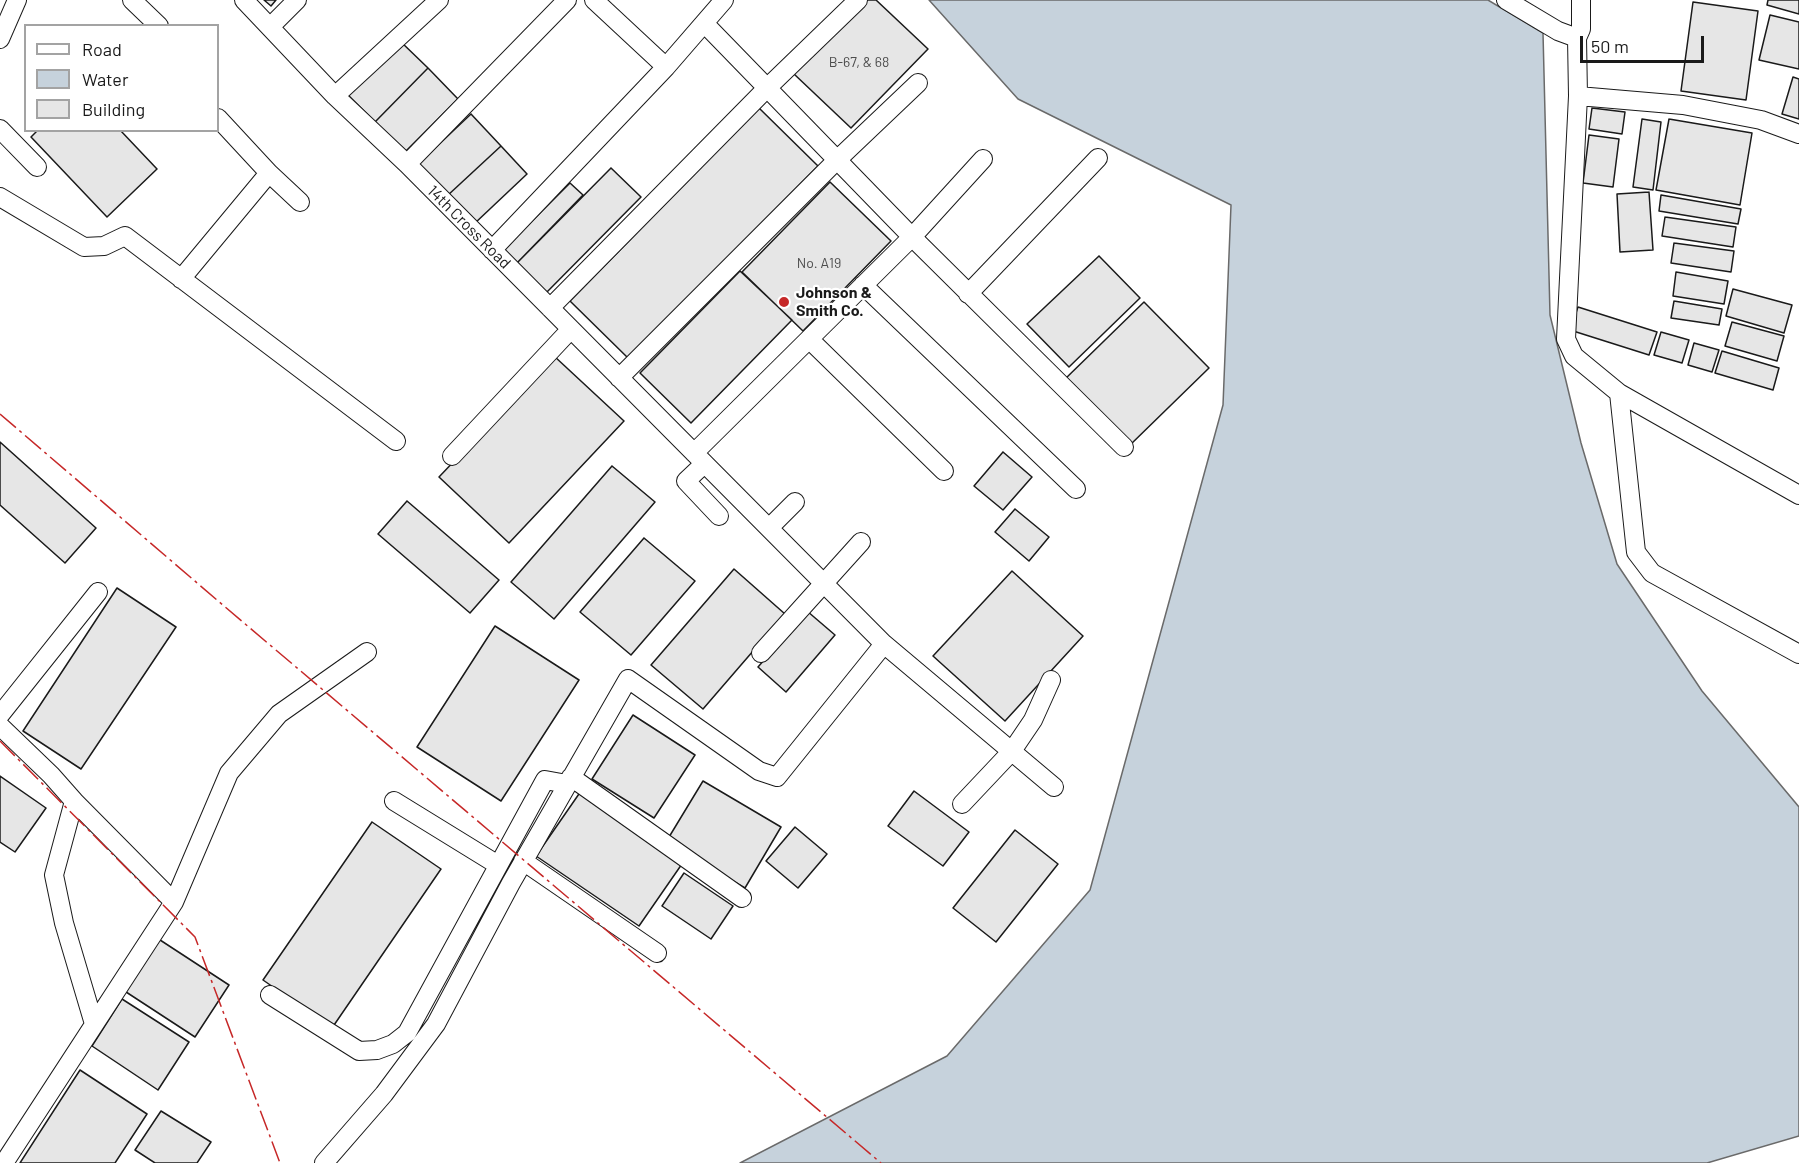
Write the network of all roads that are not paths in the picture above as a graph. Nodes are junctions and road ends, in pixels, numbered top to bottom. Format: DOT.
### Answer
graph roads {
  1 [pos="17,0"];
  2 [pos="132,0"];
  3 [pos="244,0"];
  4 [pos="297,0"];
  5 [pos="438,0"];
  6 [pos="567,0"];
  7 [pos="594,0"];
  8 [pos="724,0"];
  9 [pos="858,0"];
  10 [pos="1506,0"];
  11 [pos="1581,0"];
  12 [pos="704,23"];
  13 [pos="157,24"];
  14 [pos="271,26"];
  15 [pos="1577,38"];
  16 [pos="0,39"];
  17 [pos="666,67"];
  18 [pos="918,83"];
  19 [pos="767,88"];
  20 [pos="335,96"];
  21 [pos="1578,96"];
  22 [pos="219,119"];
  23 [pos="0,129"];
  24 [pos="1799,134"];
  25 [pos="983,159"];
  26 [pos="1098,159"];
  27 [pos="837,160"];
  28 [pos="407,164"];
  29 [pos="37,167"];
  30 [pos="269,173"];
  31 [pos="0,197"];
  32 [pos="300,202"];
  33 [pos="912,237"];
  34 [pos="492,250"];
  35 [pos="181,279"];
  36 [pos="863,285"];
  37 [pos="968,294"];
  38 [pos="550,308"];
  39 [pos="571,329"];
  40 [pos="809,339"];
  41 [pos="619,378"];
  42 [pos="1619,393"];
  43 [pos="396,441"];
  44 [pos="1124,447"];
  45 [pos="452,456"];
  46 [pos="700,459"];
  47 [pos="944,471"];
  48 [pos="1076,489"];
  49 [pos="1799,495"];
  50 [pos="795,501"];
  51 [pos="719,516"];
  52 [pos="769,528"];
  53 [pos="861,542"];
  54 [pos="823,583"];
  55 [pos="98,592"];
  56 [pos="884,644"];
  57 [pos="368,652"];
  58 [pos="760,653"];
  59 [pos="1799,654"];
  60 [pos="1052,680"];
  61 [pos="0,715"];
  62 [pos="0,726"];
  63 [pos="1012,751"];
  64 [pos="569,780"];
  65 [pos="1054,786"];
  66 [pos="74,801"];
  67 [pos="394,801"];
  68 [pos="962,804"];
  69 [pos="523,861"];
  70 [pos="498,865"];
  71 [pos="742,898"];
  72 [pos="174,902"];
  73 [pos="657,953"];
  74 [pos="270,994"];
  75 [pos="94,1024"];
  76 [pos="3,1163"];
  77 [pos="324,1163"];
  1 -- 16 [label="street"];
  2 -- 13 [label="street"];
  3 -- 14 [label="street, 14th Cross Road"];
  4 -- 14 [label="street"];
  5 -- 20 [label="street"];
  6 -- 28 [label="street"];
  7 -- 17 [label="street"];
  8 -- 12 [label="street"];
  9 -- 19 [label="street"];
  10 -- 15 [label="street"];
  11 -- 15 [label="street"];
  12 -- 17 [label="street"];
  12 -- 19 [label="street"];
  14 -- 20 [label="street, 14th Cross Road"];
  15 -- 21 [label="street"];
  17 -- 34 [label="street"];
  18 -- 27 [label="street"];
  19 -- 27 [label="street"];
  19 -- 38 [label="street"];
  20 -- 28 [label="street, 14th Cross Road"];
  21 -- 24 [label="street"];
  21 -- 42 [label="street"];
  22 -- 30 [label="street"];
  23 -- 29 [label="street"];
  25 -- 33 [label="street"];
  26 -- 37 [label="street"];
  27 -- 33 [label="street"];
  27 -- 41 [label="street"];
  28 -- 34 [label="street, 14th Cross Road"];
  30 -- 32 [label="street"];
  30 -- 35 [label="street"];
  31 -- 35 [label="street"];
  33 -- 36 [label="street"];
  33 -- 37 [label="street"];
  34 -- 38 [label="street, 14th Cross Road"];
  35 -- 43 [label="street"];
  36 -- 40 [label="street"];
  36 -- 48 [label="street"];
  37 -- 44 [label="street"];
  38 -- 39 [label="street, 14th Cross Road"];
  39 -- 41 [label="street, 14th Cross Road"];
  39 -- 45 [label="street"];
  40 -- 46 [label="street"];
  40 -- 47 [label="street"];
  41 -- 46 [label="street, 14th Cross Road"];
  42 -- 49 [label="street"];
  42 -- 59 [label="street"];
  46 -- 51 [label="street"];
  46 -- 52 [label="street, 14th Cross Road"];
  50 -- 52 [label="street"];
  52 -- 54 [label="street, 14th Cross Road"];
  53 -- 54 [label="street"];
  54 -- 56 [label="street, 14th Cross Road"];
  54 -- 58 [label="street"];
  55 -- 61 [label="street"];
  56 -- 63 [label="street, 14th Cross Road"];
  56 -- 64 [label="street"];
  57 -- 72 [label="street"];
  60 -- 63 [label="street"];
  62 -- 66 [label="street"];
  63 -- 65 [label="street, 14th Cross Road"];
  63 -- 68 [label="street"];
  64 -- 69 [label="street"];
  64 -- 70 [label="street"];
  64 -- 71 [label="street"];
  66 -- 72 [label="street"];
  66 -- 75 [label="street"];
  67 -- 70 [label="street"];
  69 -- 73 [label="street"];
  69 -- 77 [label="street"];
  70 -- 74 [label="street"];
  72 -- 75 [label="street"];
  75 -- 76 [label="street"];
}
